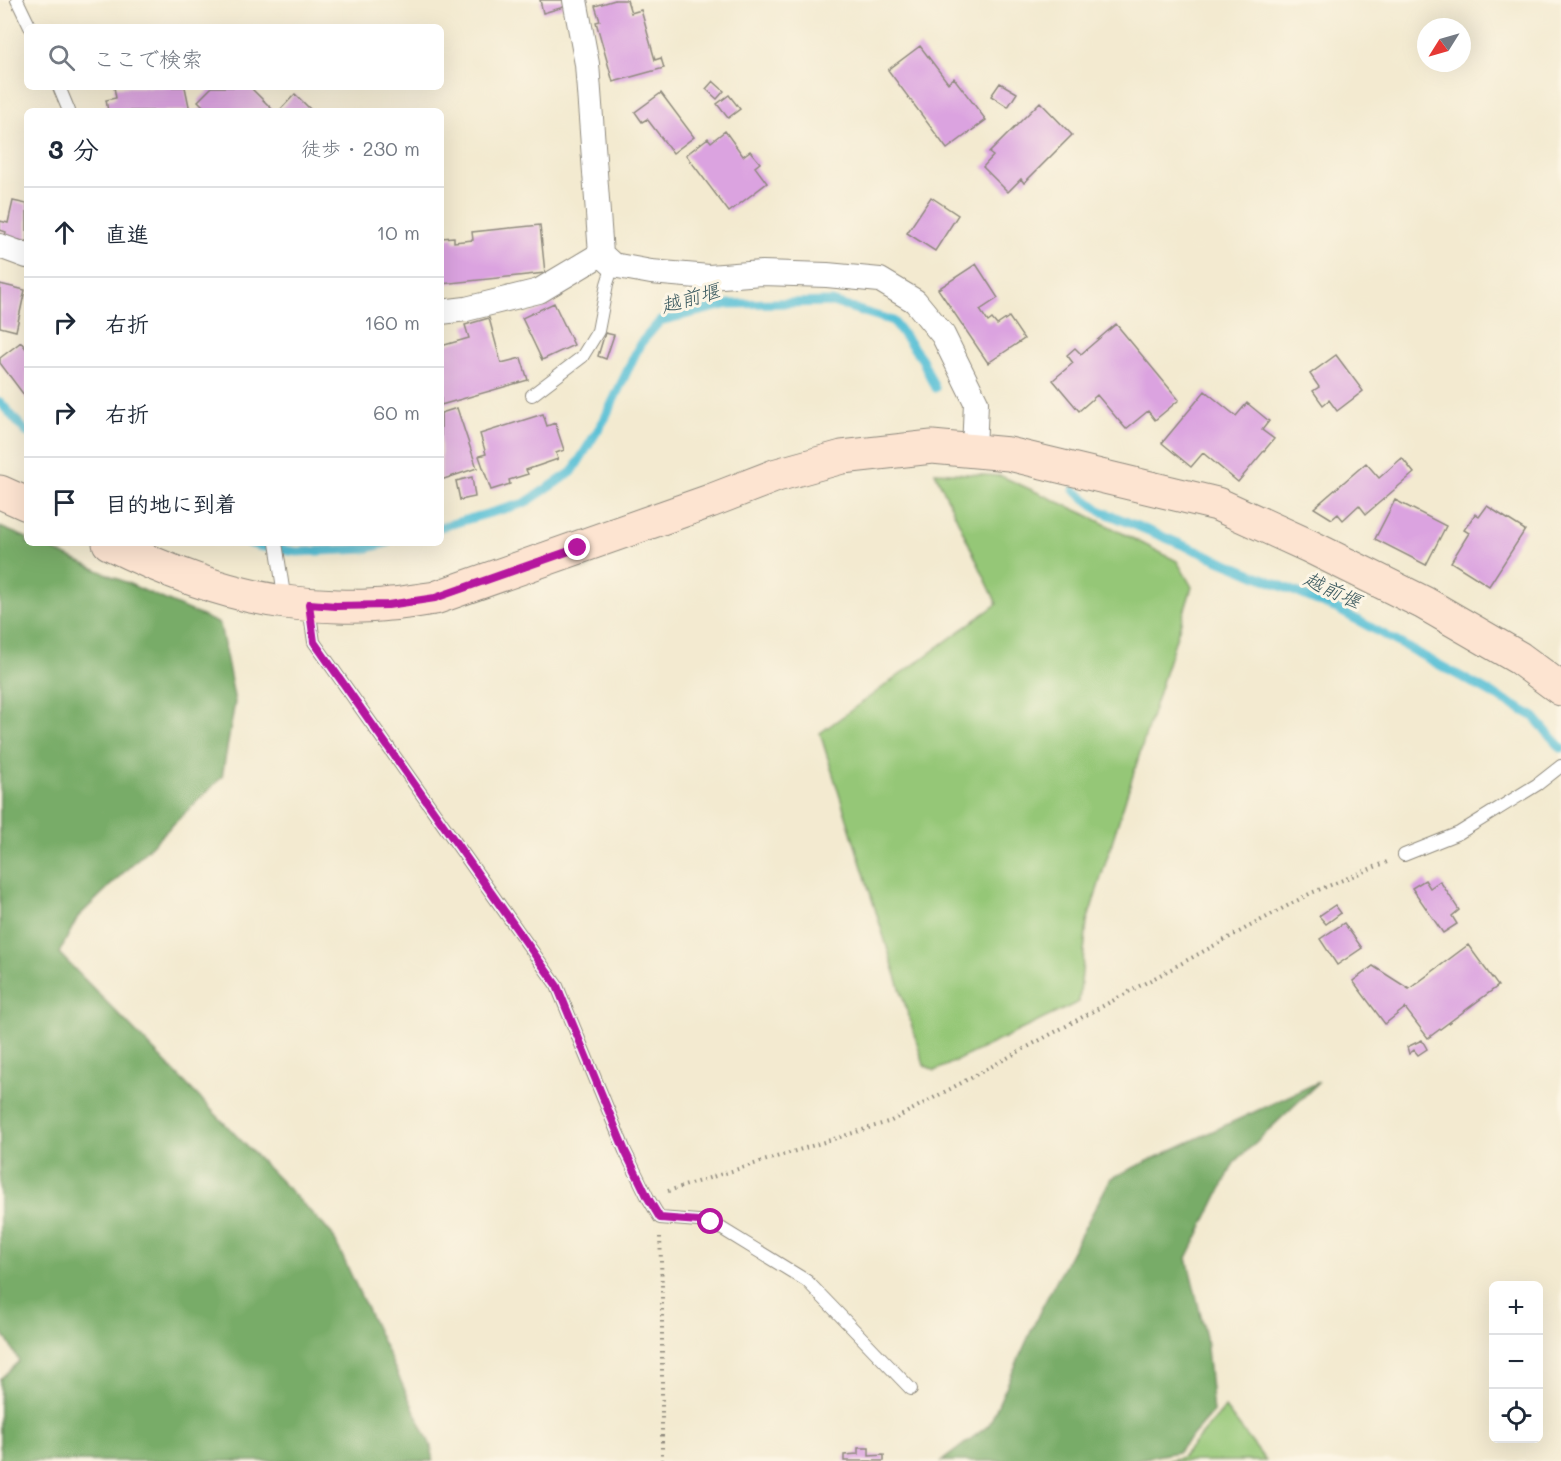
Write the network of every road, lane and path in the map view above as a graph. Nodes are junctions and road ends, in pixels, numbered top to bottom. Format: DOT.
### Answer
graph roads {
  1 [pos="17,0"];
  2 [pos="575,0"];
  3 [pos="29,24"];
  4 [pos="60,90"];
  5 [pos="68,108"];
  6 [pos="0,246"];
  7 [pos="24,255"];
  8 [pos="607,260"];
  9 [pos="444,312"];
  10 [pos="532,395"];
  11 [pos="974,451"];
  12 [pos="0,492"];
  13 [pos="24,503"];
  14 [pos="115,546"];
  15 [pos="276,546"];
  16 [pos="297,603"];
  17 [pos="1561,689"];
  18 [pos="1558,768"];
  19 [pos="1404,855"];
  20 [pos="648,1198"];
  21 [pos="660,1218"];
  22 [pos="911,1389"];
  23 [pos="662,1461"];
  1 -- 3 [label="lane"];
  2 -- 8 [label="street"];
  4 -- 5 [label="lane"];
  6 -- 7 [label="street"];
  8 -- 9 [label="street"];
  8 -- 10 [label="lane"];
  8 -- 11 [label="street"];
  11 -- 16 [label="street"];
  11 -- 17 [label="street"];
  12 -- 13 [label="street"];
  14 -- 16 [label="street"];
  15 -- 16 [label="lane"];
  16 -- 20 [label="lane"];
  18 -- 19 [label="lane"];
  19 -- 20 [label="path"];
  20 -- 21 [label="lane"];
  21 -- 22 [label="lane"];
  21 -- 23 [label="path"];
}
